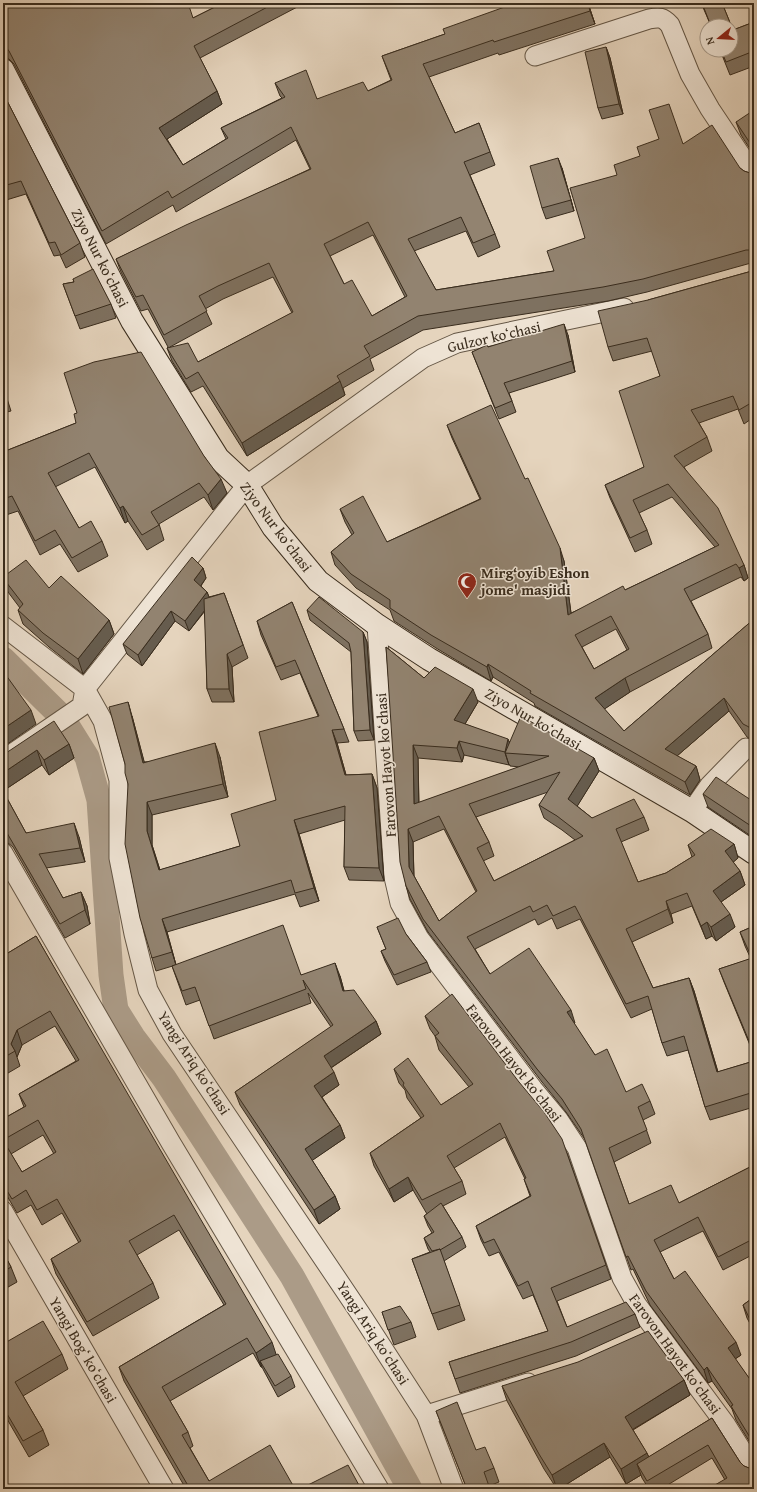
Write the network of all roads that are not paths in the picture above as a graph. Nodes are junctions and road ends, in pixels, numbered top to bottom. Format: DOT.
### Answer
graph roads {
  1 [pos="535,56"];
  2 [pos="3,70"];
  3 [pos="754,175"];
  4 [pos="642,305"];
  5 [pos="247,485"];
  6 [pos="377,625"];
  7 [pos="3,626"];
  8 [pos="84,698"];
  9 [pos="746,748"];
  10 [pos="3,760"];
  11 [pos="692,812"];
  12 [pos="3,853"];
  13 [pos="754,854"];
  14 [pos="3,1211"];
  15 [pos="545,1377"];
  16 [pos="426,1415"];
  17 [pos="754,1470"];
  18 [pos="164,1489"];
  19 [pos="379,1489"];
  20 [pos="454,1489"];
  1 -- 3 [label="street"];
  2 -- 5 [label="street, Ziyo Nur koʻchasi"];
  4 -- 5 [label="street, Gulzor koʻchasi"];
  5 -- 6 [label="street, Ziyo Nur koʻchasi"];
  5 -- 8 [label="street, Gulzor koʻchasi"];
  6 -- 11 [label="street, Ziyo Nur koʻchasi"];
  6 -- 17 [label="street, Farovon Hayot koʻchasi"];
  7 -- 8 [label="street, Yangi Ariq koʻchasi"];
  8 -- 10 [label="street, Gulzor koʻchasi"];
  8 -- 16 [label="street, Yangi Ariq koʻchasi"];
  9 -- 11 [label="street"];
  11 -- 13 [label="street, Ziyo Nur koʻchasi"];
  12 -- 19 [label="street"];
  14 -- 18 [label="street, Yangi Bogʻ koʻchasi"];
  15 -- 16 [label="street"];
  16 -- 20 [label="street, Yangi Ariq koʻchasi"];
}
